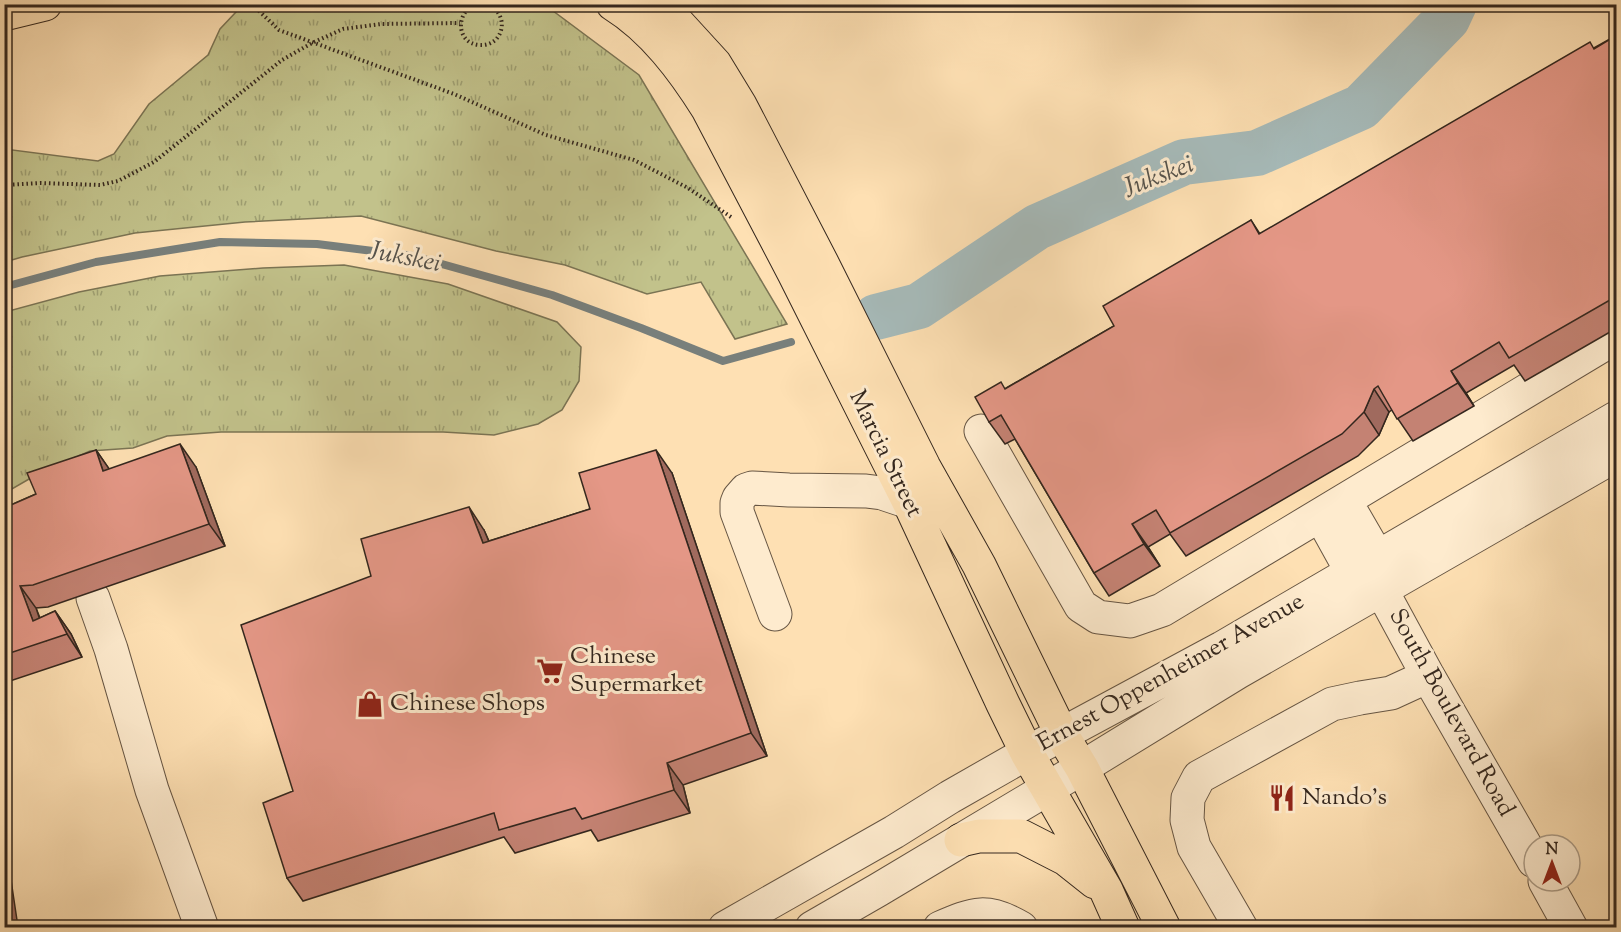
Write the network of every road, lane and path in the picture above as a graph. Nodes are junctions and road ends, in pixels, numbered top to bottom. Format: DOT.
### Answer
graph roads {
  1 [pos="45,4"];
  2 [pos="253,4"];
  3 [pos="476,4"];
  4 [pos="487,4"];
  5 [pos="613,4"];
  6 [pos="657,4"];
  7 [pos="4,14"];
  8 [pos="460,23"];
  9 [pos="312,43"];
  10 [pos="4,185"];
  11 [pos="735,220"];
  12 [pos="808,268"];
  13 [pos="1617,337"];
  14 [pos="875,401"];
  15 [pos="1617,418"];
  16 [pos="981,431"];
  17 [pos="1617,455"];
  18 [pos="909,502"];
  19 [pos="1333,509"];
  20 [pos="1370,571"];
  21 [pos="93,598"];
  22 [pos="775,614"];
  23 [pos="1428,675"];
  24 [pos="1062,735"];
  25 [pos="1027,753"];
  26 [pos="1082,768"];
  27 [pos="1047,789"];
  28 [pos="961,840"];
  29 [pos="1522,840"];
  30 [pos="1106,890"];
  31 [pos="1552,893"];
  32 [pos="202,927"];
  33 [pos="725,927"];
  34 [pos="812,927"];
  35 [pos="940,927"];
  36 [pos="1021,927"];
  37 [pos="1123,927"];
  38 [pos="1164,927"];
  39 [pos="1241,927"];
  40 [pos="1571,927"];
  1 -- 7 [label="main road"];
  2 -- 9 [label="path"];
  3 -- 8 [label="path"];
  4 -- 8 [label="path"];
  5 -- 12 [label="main road, Marcia Street"];
  6 -- 12 [label="main road, Marcia Street"];
  8 -- 9 [label="path"];
  9 -- 10 [label="path"];
  9 -- 11 [label="path"];
  12 -- 14 [label="main road, Marcia Street"];
  13 -- 19 [label="street"];
  14 -- 18 [label="main road, Marcia Street"];
  14 -- 24 [label="main road, Marcia Street"];
  15 -- 20 [label="street, Ernest Oppenheimer Avenue"];
  16 -- 19 [label="street"];
  17 -- 20 [label="street, Ernest Oppenheimer Avenue"];
  18 -- 22 [label="street"];
  18 -- 25 [label="main road, Marcia Street"];
  19 -- 20 [label="street, South Boulevard Road"];
  20 -- 23 [label="street, South Boulevard Road"];
  20 -- 24 [label="street, Ernest Oppenheimer Avenue"];
  20 -- 26 [label="street, Ernest Oppenheimer Avenue"];
  21 -- 32 [label="street"];
  23 -- 29 [label="street, South Boulevard Road"];
  23 -- 39 [label="street"];
  24 -- 25 [label="street, Ernest Oppenheimer Avenue"];
  24 -- 26 [label="main road, Marcia Street"];
  25 -- 27 [label="main road, Marcia Street"];
  25 -- 33 [label="street, Ernest Oppenheimer Avenue"];
  26 -- 27 [label="street, Ernest Oppenheimer Avenue"];
  26 -- 38 [label="main road, Marcia Street"];
  27 -- 28 [label="street, Ernest Oppenheimer Avenue"];
  27 -- 30 [label="main road, Marcia Street"];
  28 -- 30 [label="main road"];
  28 -- 34 [label="street, Ernest Oppenheimer Avenue"];
  30 -- 37 [label="main road, Marcia Street"];
  31 -- 40 [label="street"];
  35 -- 36 [label="street"];
}
